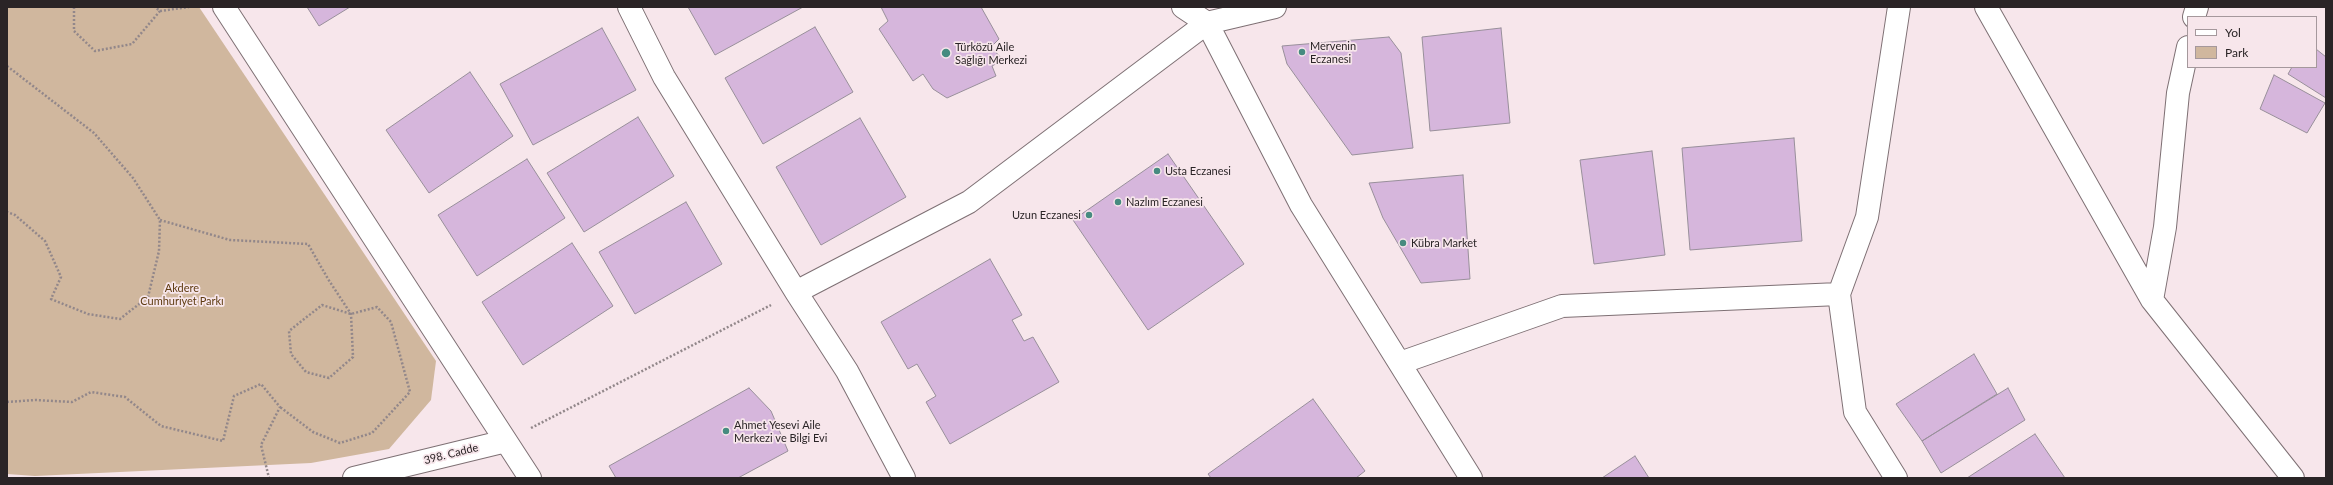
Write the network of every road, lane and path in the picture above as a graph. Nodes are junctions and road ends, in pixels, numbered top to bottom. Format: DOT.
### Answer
graph roads {
  1 [pos="74,7"];
  2 [pos="156,7"];
  3 [pos="189,7"];
  4 [pos="224,7"];
  5 [pos="629,7"];
  6 [pos="1183,7"];
  7 [pos="1275,7"];
  8 [pos="1899,7"];
  9 [pos="1986,7"];
  10 [pos="160,11"];
  11 [pos="1208,23"];
  12 [pos="2187,52"];
  13 [pos="7,66"];
  14 [pos="7,212"];
  15 [pos="160,220"];
  16 [pos="796,292"];
  17 [pos="1839,294"];
  18 [pos="2152,300"];
  19 [pos="351,314"];
  20 [pos="1400,363"];
  21 [pos="7,402"];
  22 [pos="280,407"];
  23 [pos="506,441"];
  24 [pos="269,478"];
  25 [pos="354,478"];
  26 [pos="530,478"];
  27 [pos="904,478"];
  28 [pos="1471,478"];
  29 [pos="1896,478"];
  30 [pos="2293,478"];
  1 -- 10 [label="path"];
  2 -- 10 [label="path"];
  3 -- 10 [label="path"];
  4 -- 23 [label="street"];
  5 -- 16 [label="street"];
  6 -- 11 [label="street"];
  7 -- 11 [label="street"];
  8 -- 17 [label="street"];
  9 -- 18 [label="street"];
  11 -- 16 [label="street"];
  11 -- 20 [label="street"];
  12 -- 18 [label="street"];
  13 -- 15 [label="path"];
  14 -- 15 [label="path"];
  15 -- 19 [label="path"];
  16 -- 23 [label="path"];
  16 -- 27 [label="street"];
  17 -- 20 [label="street"];
  17 -- 29 [label="street"];
  18 -- 30 [label="street"];
  19 -- 19 [label="path"];
  19 -- 22 [label="path"];
  20 -- 28 [label="street"];
  21 -- 22 [label="path"];
  22 -- 24 [label="path"];
  23 -- 25 [label="street, 398. Cadde"];
  23 -- 26 [label="street"];
}
